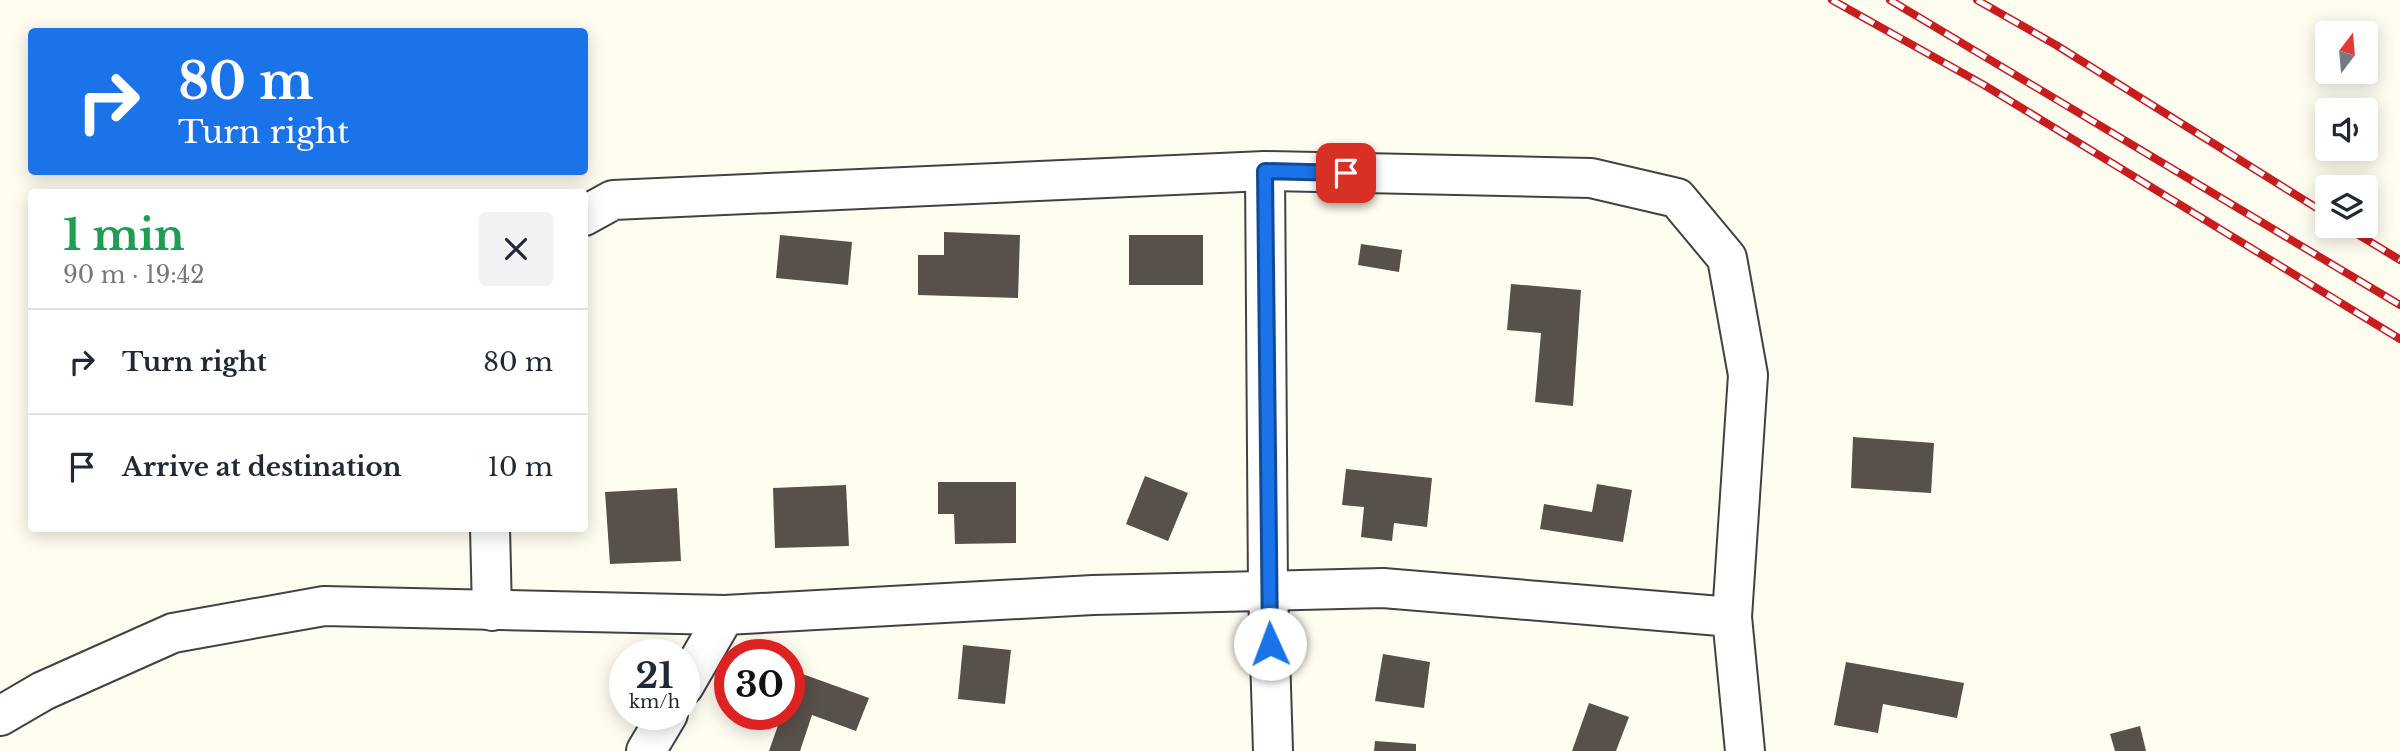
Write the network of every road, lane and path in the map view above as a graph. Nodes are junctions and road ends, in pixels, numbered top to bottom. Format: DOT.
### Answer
graph roads {
  1 [pos="1265,171"];
  2 [pos="588,214"];
  3 [pos="490,532"];
  4 [pos="1268,591"];
  5 [pos="492,611"];
  6 [pos="725,615"];
  7 [pos="1732,617"];
  8 [pos="700,658"];
  9 [pos="0,716"];
  10 [pos="658,730"];
  11 [pos="646,751"];
  12 [pos="1273,751"];
  13 [pos="1745,751"];
  1 -- 2 [label="street"];
  1 -- 4 [label="street"];
  1 -- 7 [label="street"];
  3 -- 5 [label="street"];
  4 -- 6 [label="street"];
  4 -- 7 [label="street"];
  4 -- 12 [label="street"];
  5 -- 6 [label="street"];
  5 -- 9 [label="street"];
  6 -- 8 [label="street"];
  7 -- 13 [label="street"];
  10 -- 11 [label="street"];
}
